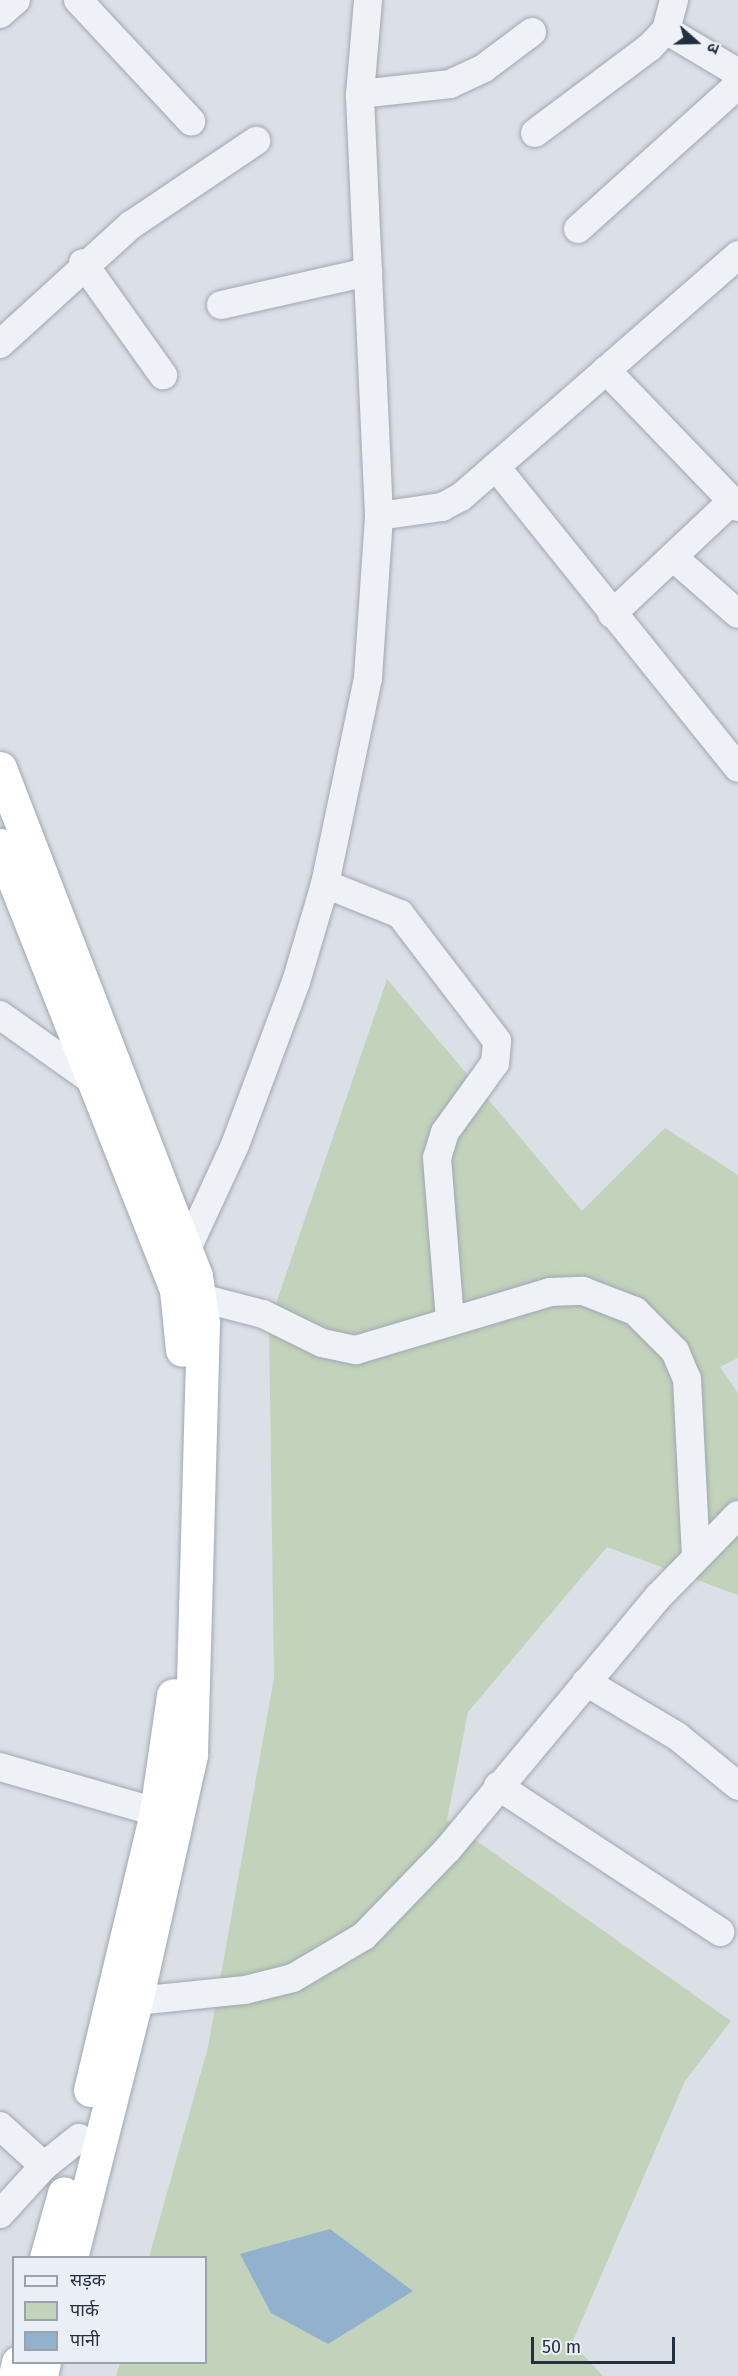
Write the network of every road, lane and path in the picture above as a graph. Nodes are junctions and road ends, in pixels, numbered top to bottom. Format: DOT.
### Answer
graph roads {
  1 [pos="16,0"];
  2 [pos="78,0"];
  3 [pos="368,0"];
  4 [pos="674,0"];
  5 [pos="0,15"];
  6 [pos="666,30"];
  7 [pos="532,32"];
  8 [pos="738,73"];
  9 [pos="738,86"];
  10 [pos="360,94"];
  11 [pos="191,121"];
  12 [pos="535,133"];
  13 [pos="256,141"];
  14 [pos="578,229"];
  15 [pos="738,255"];
  16 [pos="83,263"];
  17 [pos="368,272"];
  18 [pos="221,305"];
  19 [pos="0,344"];
  20 [pos="606,370"];
  21 [pos="163,375"];
  22 [pos="496,467"];
  23 [pos="734,505"];
  24 [pos="378,516"];
  25 [pos="673,557"];
  26 [pos="612,614"];
  27 [pos="738,614"];
  28 [pos="0,768"];
  29 [pos="738,768"];
  30 [pos="0,845"];
  31 [pos="325,884"];
  32 [pos="0,1015"];
  33 [pos="90,1079"];
  34 [pos="186,1251"];
  35 [pos="201,1298"];
  36 [pos="450,1320"];
  37 [pos="738,1515"];
  38 [pos="696,1555"];
  39 [pos="586,1682"];
  40 [pos="0,1767"];
  41 [pos="498,1786"];
  42 [pos="738,1786"];
  43 [pos="156,1812"];
  44 [pos="720,1932"];
  45 [pos="136,2001"];
  46 [pos="0,2126"];
  47 [pos="79,2138"];
  48 [pos="44,2166"];
  49 [pos="0,2214"];
  50 [pos="47,2256"];
  51 [pos="72,2256"];
  1 -- 5 [label="street"];
  2 -- 11 [label="street"];
  3 -- 10 [label="street"];
  4 -- 6 [label="street"];
  6 -- 8 [label="street"];
  6 -- 12 [label="street"];
  7 -- 10 [label="street"];
  9 -- 14 [label="street"];
  10 -- 17 [label="street"];
  13 -- 16 [label="street"];
  15 -- 20 [label="street"];
  16 -- 19 [label="street"];
  16 -- 21 [label="street"];
  17 -- 18 [label="street"];
  17 -- 24 [label="street"];
  20 -- 22 [label="street"];
  20 -- 23 [label="street"];
  22 -- 24 [label="street"];
  22 -- 26 [label="street"];
  23 -- 25 [label="street"];
  24 -- 31 [label="street"];
  25 -- 26 [label="street"];
  25 -- 27 [label="street"];
  26 -- 29 [label="street"];
  28 -- 34 [label="highway"];
  30 -- 33 [label="highway"];
  31 -- 34 [label="street"];
  31 -- 36 [label="street"];
  32 -- 33 [label="street"];
  33 -- 43 [label="highway"];
  34 -- 35 [label="highway"];
  35 -- 36 [label="street"];
  35 -- 45 [label="highway"];
  36 -- 38 [label="street"];
  37 -- 38 [label="street"];
  38 -- 39 [label="street"];
  39 -- 41 [label="street"];
  39 -- 42 [label="street"];
  40 -- 43 [label="street"];
  41 -- 44 [label="street"];
  41 -- 45 [label="street"];
  43 -- 47 [label="highway"];
  45 -- 51 [label="highway"];
  46 -- 48 [label="street"];
  47 -- 48 [label="street"];
  47 -- 50 [label="highway"];
  48 -- 49 [label="street"];
}
